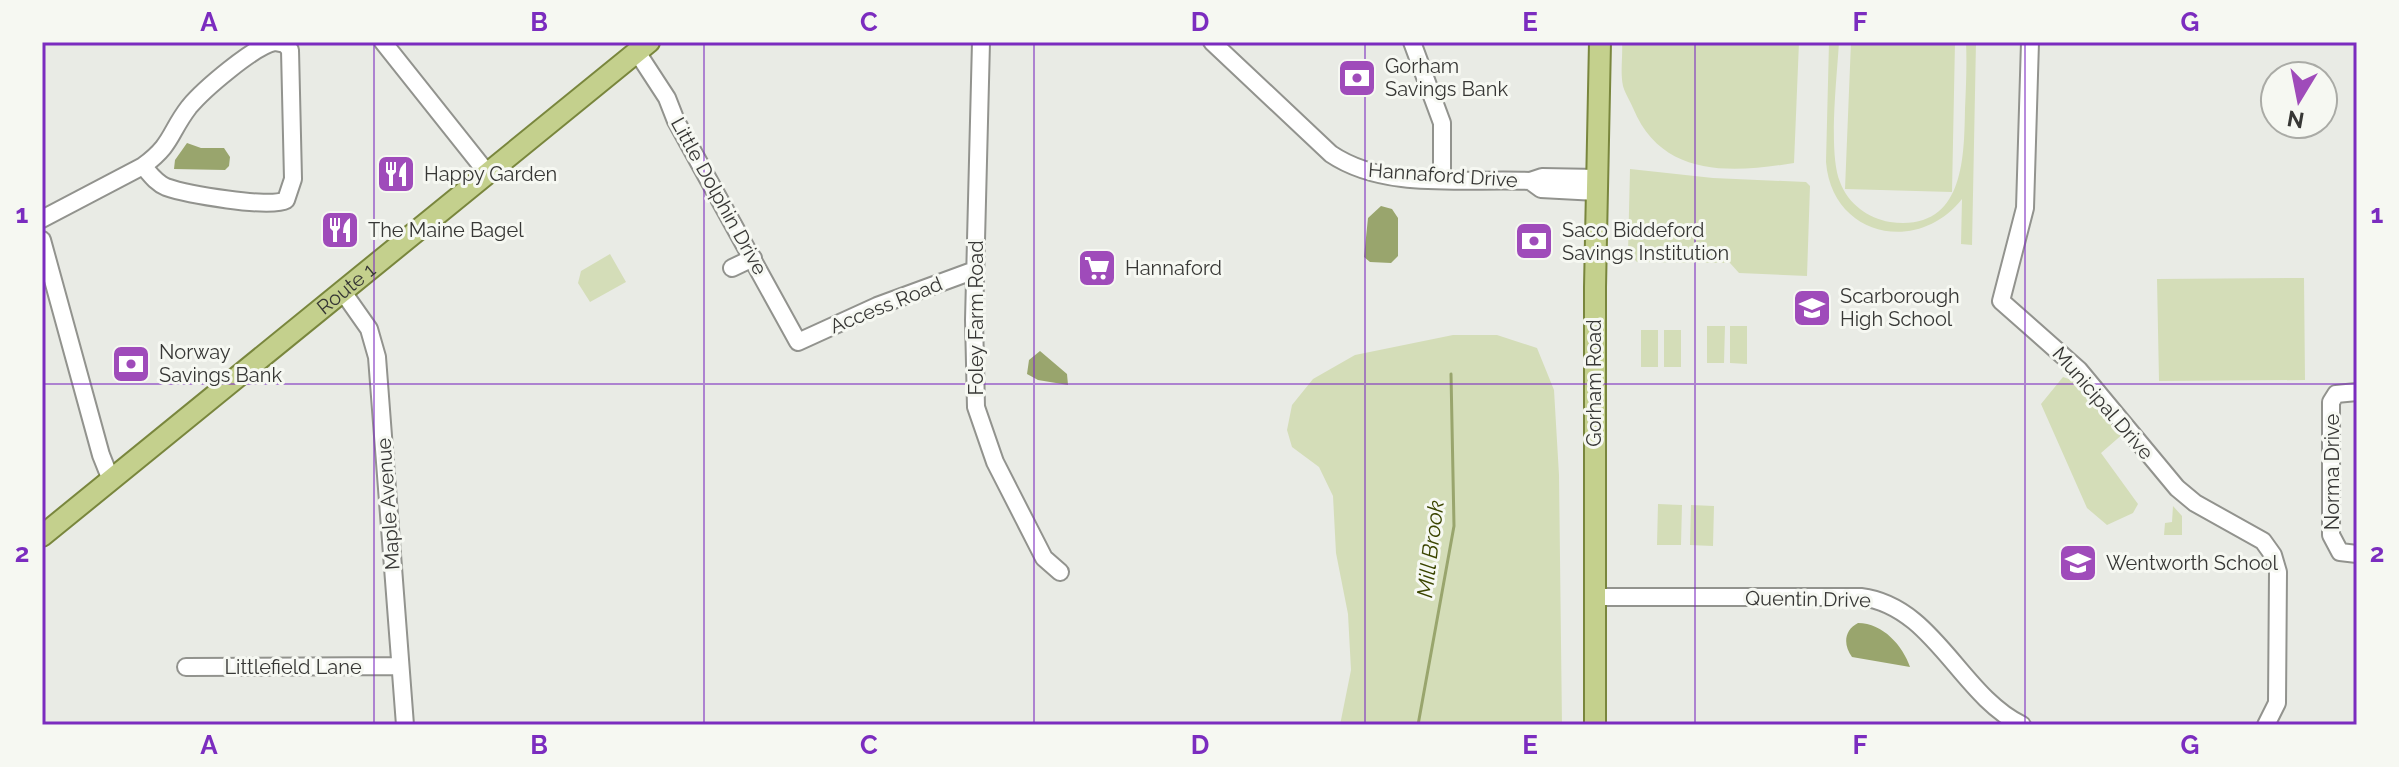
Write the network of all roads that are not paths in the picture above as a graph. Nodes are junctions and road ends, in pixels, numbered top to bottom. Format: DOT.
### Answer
graph roads {
  1 [pos="383,42"];
  2 [pos="981,42"];
  3 [pos="1212,42"];
  4 [pos="1412,42"];
  5 [pos="1600,42"];
  6 [pos="2030,42"];
  7 [pos="643,47"];
  8 [pos="143,166"];
  9 [pos="488,174"];
  10 [pos="1442,178"];
  11 [pos="1598,185"];
  12 [pos="42,219"];
  13 [pos="42,240"];
  14 [pos="753,258"];
  15 [pos="732,268"];
  16 [pos="975,270"];
  17 [pos="343,292"];
  18 [pos="798,342"];
  19 [pos="2357,392"];
  20 [pos="111,480"];
  21 [pos="42,536"];
  22 [pos="2357,554"];
  23 [pos="1060,572"];
  24 [pos="1593,597"];
  25 [pos="400,666"];
  26 [pos="186,667"];
  27 [pos="405,725"];
  28 [pos="1595,725"];
  29 [pos="2022,725"];
  30 [pos="2266,725"];
  1 -- 9 [label="street"];
  2 -- 16 [label="street, Foley Farm Road"];
  3 -- 10 [label="street, Hannaford Drive"];
  4 -- 10 [label="street"];
  5 -- 11 [label="main road, Gorham Road"];
  6 -- 30 [label="street, Municipal Drive"];
  7 -- 9 [label="main road, Route 1"];
  7 -- 14 [label="street, Little Dolphin Drive"];
  8 -- 8 [label="street"];
  8 -- 12 [label="street"];
  9 -- 17 [label="main road, Route 1"];
  10 -- 11 [label="street, Hannaford Drive"];
  11 -- 24 [label="main road, Gorham Road"];
  13 -- 20 [label="street"];
  14 -- 15 [label="street"];
  14 -- 18 [label="street, Little Dolphin Drive"];
  16 -- 18 [label="street, Access Road"];
  16 -- 23 [label="street, Foley Farm Road"];
  17 -- 20 [label="main road, Route 1"];
  17 -- 25 [label="street, Maple Avenue"];
  19 -- 22 [label="street, Norma Drive"];
  20 -- 21 [label="main road, Route 1"];
  24 -- 28 [label="main road, Gorham Road"];
  24 -- 29 [label="street, Quentin Drive"];
  25 -- 26 [label="street, Littlefield Lane"];
  25 -- 27 [label="street, Maple Avenue"];
}
